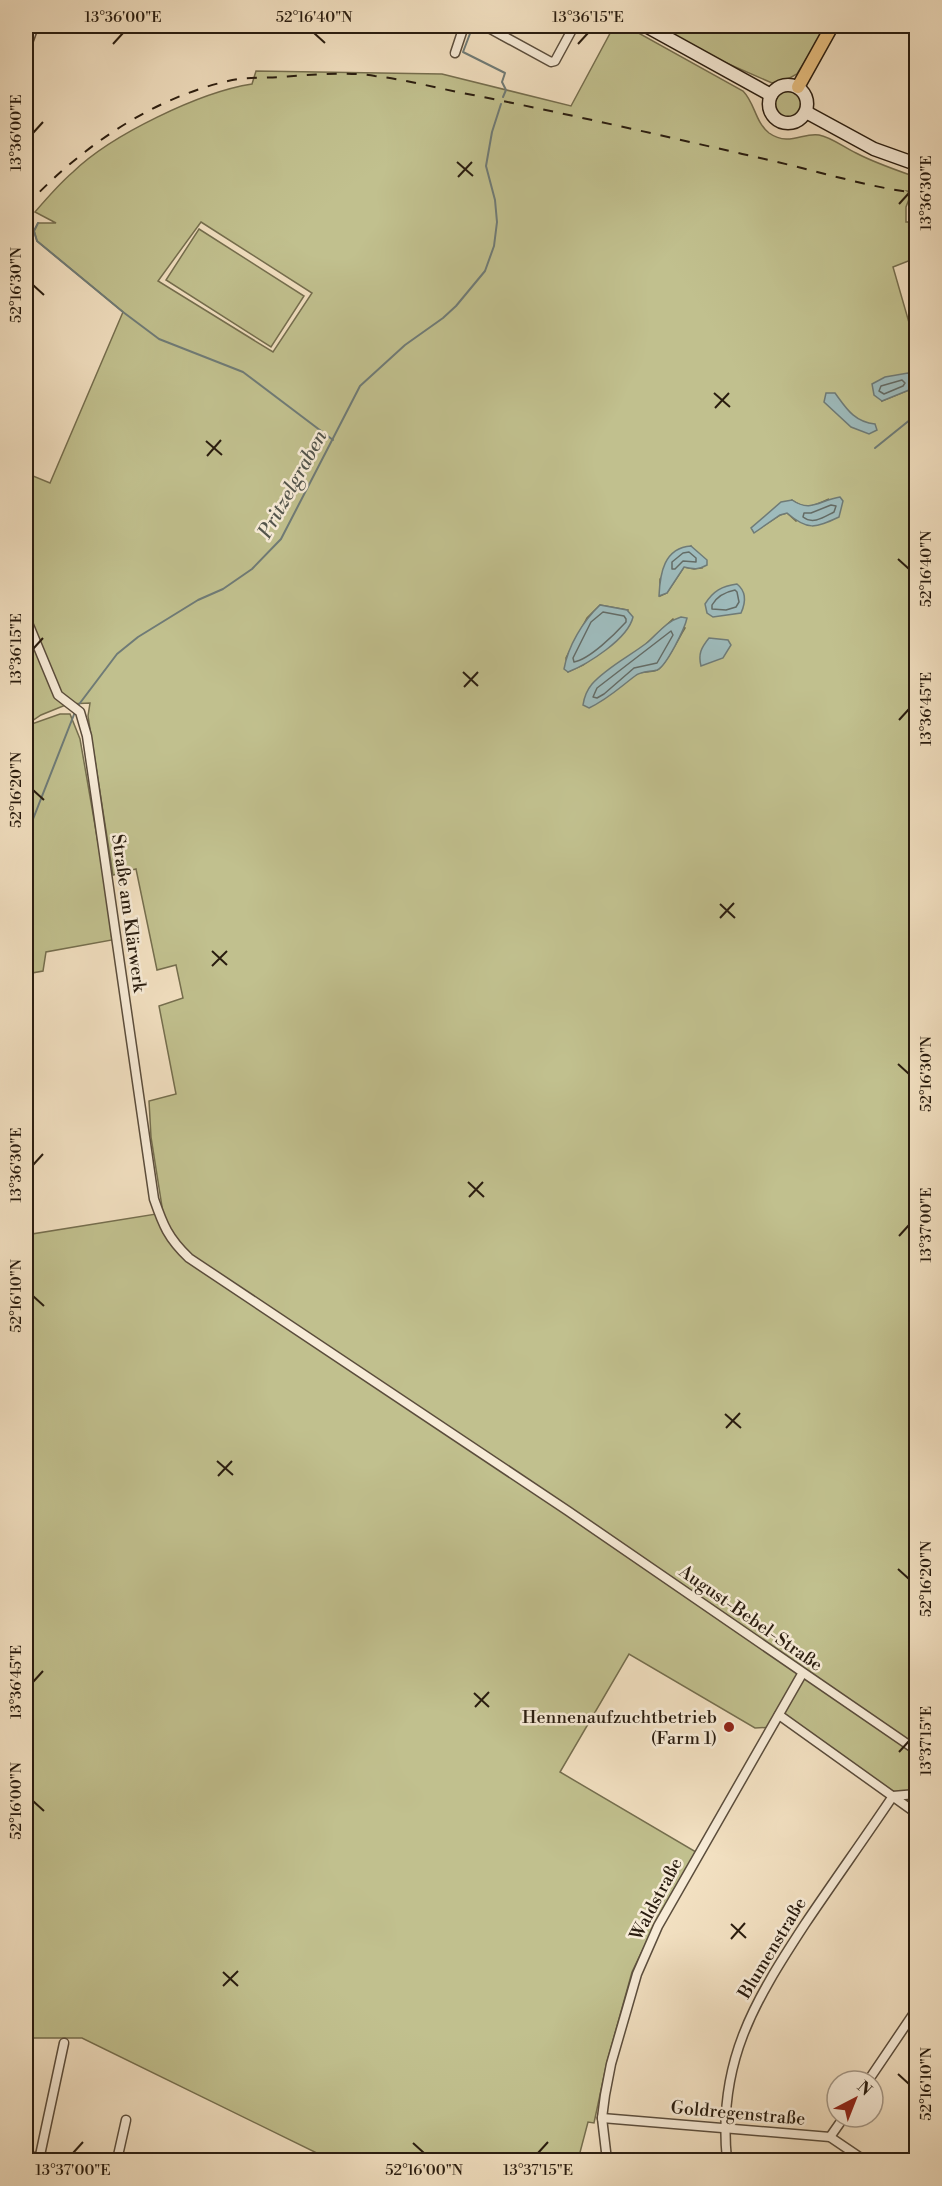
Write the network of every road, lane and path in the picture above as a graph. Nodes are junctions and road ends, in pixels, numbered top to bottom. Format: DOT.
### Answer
graph roads {
  1 [pos="34,26"];
  2 [pos="464,26"];
  3 [pos="485,26"];
  4 [pos="507,26"];
  5 [pos="574,26"];
  6 [pos="646,26"];
  7 [pos="832,26"];
  8 [pos="502,35"];
  9 [pos="26,48"];
  10 [pos="455,53"];
  11 [pos="798,87"];
  12 [pos="771,95"];
  13 [pos="806,112"];
  14 [pos="916,164"];
  15 [pos="26,618"];
  16 [pos="568,1511"];
  17 [pos="802,1674"];
  18 [pos="779,1715"];
  19 [pos="916,1750"];
  20 [pos="916,1794"];
  21 [pos="893,1796"];
  22 [pos="916,1813"];
  23 [pos="916,2010"];
  24 [pos="64,2043"];
  25 [pos="876,2069"];
  26 [pos="602,2118"];
  27 [pos="126,2120"];
  28 [pos="725,2127"];
  29 [pos="836,2129"];
  30 [pos="830,2137"];
  31 [pos="26,2156"];
  32 [pos="39,2158"];
  33 [pos="60,2160"];
  34 [pos="117,2160"];
  35 [pos="607,2160"];
  36 [pos="728,2160"];
  37 [pos="864,2160"];
  1 -- 9 [label="street"];
  2 -- 10 [label="street"];
  3 -- 8 [label="street"];
  4 -- 8 [label="street"];
  5 -- 8 [label="street"];
  6 -- 12 [label="main road"];
  7 -- 11 [label="main road"];
  11 -- 12 [label="main road"];
  11 -- 13 [label="main road"];
  12 -- 13 [label="main road"];
  13 -- 14 [label="main road"];
  15 -- 16 [label="street, Straße am Klärwerk"];
  16 -- 17 [label="street, August-Bebel-Straße"];
  17 -- 18 [label="street, Waldstraße"];
  17 -- 19 [label="street, August-Bebel-Straße"];
  18 -- 21 [label="street"];
  18 -- 26 [label="street, Waldstraße"];
  20 -- 21 [label="street"];
  21 -- 22 [label="street"];
  21 -- 28 [label="street, Blumenstraße"];
  23 -- 25 [label="street"];
  24 -- 32 [label="street"];
  26 -- 28 [label="street, Goldregenstraße"];
  26 -- 35 [label="street, Waldstraße"];
  27 -- 34 [label="street"];
  28 -- 30 [label="street, Goldregenstraße"];
  28 -- 36 [label="street, Blumenstraße"];
  29 -- 30 [label="street"];
  30 -- 37 [label="street, Goldregenstraße"];
  31 -- 32 [label="street"];
  32 -- 33 [label="street"];
}
